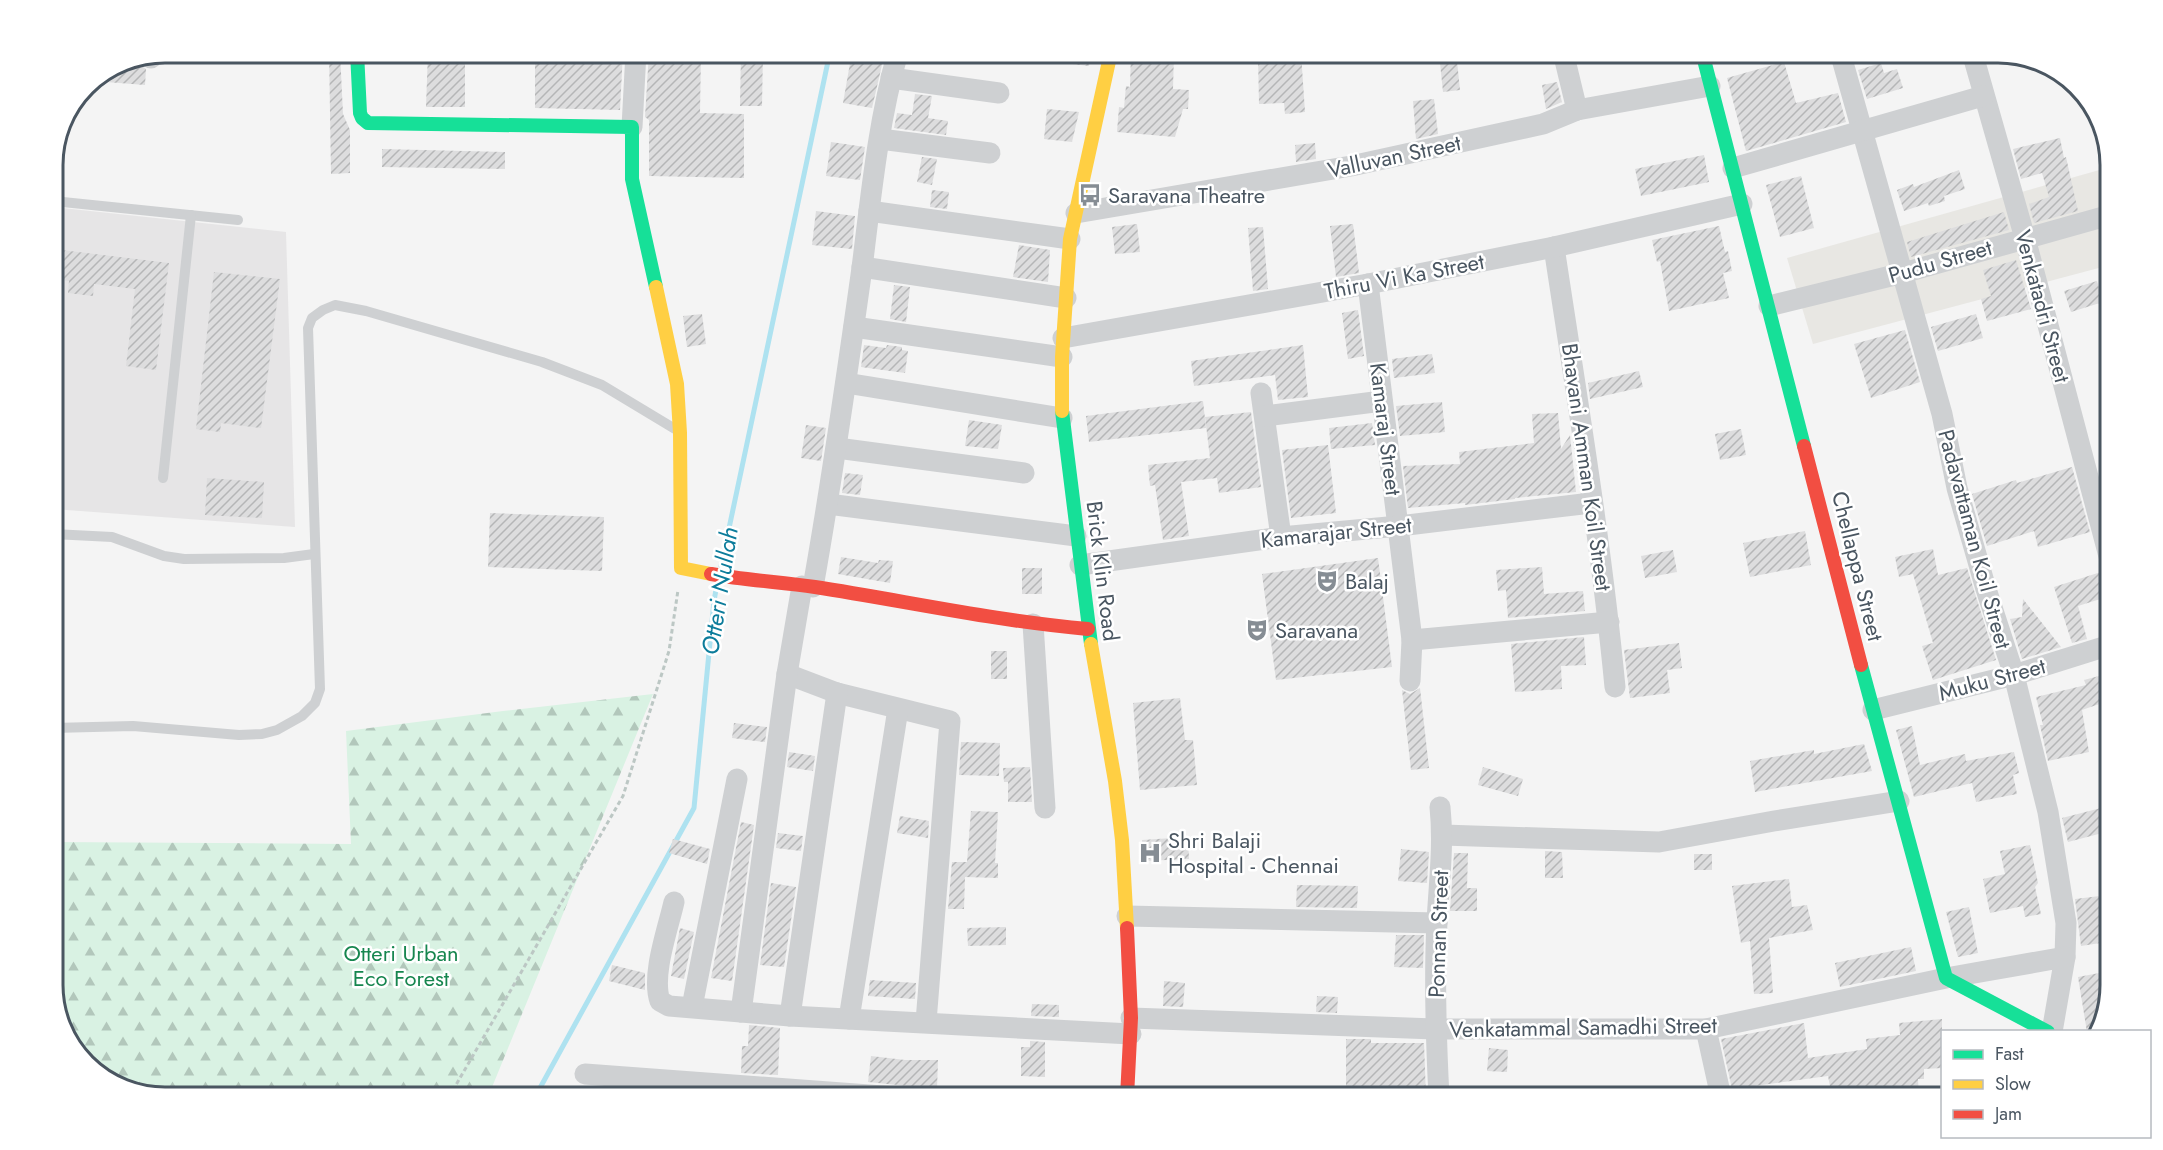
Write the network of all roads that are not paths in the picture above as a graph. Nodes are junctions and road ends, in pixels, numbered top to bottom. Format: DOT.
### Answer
graph roads {
  1 [pos="358,63"];
  2 [pos="635,63"];
  3 [pos="895,63"];
  4 [pos="1109,63"];
  5 [pos="1566,63"];
  6 [pos="1705,63"];
  7 [pos="1843,63"];
  8 [pos="1975,63"];
  9 [pos="891,78"];
  10 [pos="1710,86"];
  11 [pos="999,93"];
  12 [pos="1983,96"];
  13 [pos="1577,110"];
  14 [pos="632,128"];
  15 [pos="1862,131"];
  16 [pos="880,139"];
  17 [pos="990,153"];
  18 [pos="1733,168"];
  19 [pos="63,202"];
  20 [pos="1742,204"];
  21 [pos="869,212"];
  22 [pos="1076,213"];
  23 [pos="191,215"];
  24 [pos="2100,218"];
  25 [pos="238,220"];
  26 [pos="2025,238"];
  27 [pos="1070,239"];
  28 [pos="1554,247"];
  29 [pos="862,267"];
  30 [pos="1903,273"];
  31 [pos="1368,284"];
  32 [pos="1066,298"];
  33 [pos="1769,306"];
  34 [pos="854,327"];
  35 [pos="1062,347"];
  36 [pos="846,383"];
  37 [pos="1261,393"];
  38 [pos="1382,401"];
  39 [pos="1264,416"];
  40 [pos="1062,418"];
  41 [pos="680,433"];
  42 [pos="837,448"];
  43 [pos="1024,473"];
  44 [pos="163,478"];
  45 [pos="1591,502"];
  46 [pos="828,504"];
  47 [pos="2100,522"];
  48 [pos="1399,526"];
  49 [pos="63,535"];
  50 [pos="1076,536"];
  51 [pos="1281,537"];
  52 [pos="314,554"];
  53 [pos="1080,564"];
  54 [pos="808,587"];
  55 [pos="1609,622"];
  56 [pos="1033,624"];
  57 [pos="1088,629"];
  58 [pos="1412,640"];
  59 [pos="2100,648"];
  60 [pos="787,674"];
  61 [pos="2014,675"];
  62 [pos="1410,681"];
  63 [pos="1615,687"];
  64 [pos="837,693"];
  65 [pos="898,709"];
  66 [pos="1873,710"];
  67 [pos="63,728"];
  68 [pos="737,779"];
  69 [pos="1899,801"];
  70 [pos="1440,807"];
  71 [pos="1045,808"];
  72 [pos="1443,835"];
  73 [pos="674,902"];
  74 [pos="1127,916"];
  75 [pos="1437,923"];
  76 [pos="2065,957"];
  77 [pos="1946,978"];
  78 [pos="692,1007"];
  79 [pos="741,1012"];
  80 [pos="790,1016"];
  81 [pos="849,1019"];
  82 [pos="926,1022"];
  83 [pos="1131,1026"];
  84 [pos="1435,1029"];
  85 [pos="1706,1029"];
  86 [pos="2046,1030"];
  87 [pos="2050,1030"];
  88 [pos="585,1074"];
  89 [pos="753,1087"];
  90 [pos="1128,1087"];
  91 [pos="1438,1087"];
  92 [pos="1719,1087"];
  1 -- 14 [label="street"];
  2 -- 14 [label="street"];
  3 -- 9 [label="street"];
  4 -- 22 [label="street, Brick Klin Road"];
  5 -- 13 [label="street"];
  6 -- 10 [label="street, Chellappa Street"];
  7 -- 15 [label="street, Padavattaman Koil Street"];
  8 -- 12 [label="street, Venkatadri Street"];
  9 -- 11 [label="street"];
  9 -- 16 [label="street"];
  10 -- 13 [label="street, Valluvan Street"];
  10 -- 18 [label="street, Chellappa Street"];
  12 -- 15 [label="street"];
  12 -- 26 [label="street, Venkatadri Street"];
  13 -- 22 [label="street, Valluvan Street"];
  14 -- 41 [label="street"];
  15 -- 18 [label="street"];
  15 -- 30 [label="street, Padavattaman Koil Street"];
  16 -- 17 [label="street"];
  16 -- 21 [label="street"];
  18 -- 20 [label="street, Chellappa Street"];
  19 -- 23 [label="lane"];
  20 -- 28 [label="street, Thiru Vi Ka Street"];
  20 -- 33 [label="street, Chellappa Street"];
  21 -- 27 [label="street"];
  21 -- 29 [label="street"];
  22 -- 27 [label="street, Brick Klin Road"];
  23 -- 25 [label="lane"];
  23 -- 44 [label="lane"];
  24 -- 26 [label="street, Pudu Street"];
  26 -- 30 [label="street, Pudu Street"];
  26 -- 47 [label="street, Venkatadri Street"];
  27 -- 32 [label="street, Brick Klin Road"];
  28 -- 31 [label="street, Thiru Vi Ka Street"];
  28 -- 45 [label="street, Bhavani Amman Koil Street"];
  29 -- 32 [label="street"];
  29 -- 34 [label="street"];
  30 -- 33 [label="street, Pudu Street"];
  30 -- 61 [label="street, Padavattaman Koil Street"];
  31 -- 35 [label="street, Thiru Vi Ka Street"];
  31 -- 38 [label="street, Kamaraj Street"];
  32 -- 35 [label="street, Brick Klin Road"];
  33 -- 66 [label="street, Chellappa Street"];
  34 -- 35 [label="street, Thiru Vi Ka Street"];
  34 -- 36 [label="street"];
  35 -- 40 [label="street, Brick Klin Road"];
  36 -- 40 [label="street"];
  36 -- 42 [label="street"];
  37 -- 39 [label="street"];
  38 -- 39 [label="street"];
  38 -- 48 [label="street, Kamaraj Street"];
  39 -- 51 [label="street"];
  40 -- 50 [label="street, Brick Klin Road"];
  41 -- 52 [label="lane"];
  41 -- 54 [label="street"];
  42 -- 43 [label="street"];
  42 -- 46 [label="street"];
  45 -- 48 [label="street, Kamarajar Street"];
  45 -- 55 [label="street, Bhavani Amman Koil Street"];
  46 -- 50 [label="street"];
  46 -- 54 [label="street"];
  48 -- 51 [label="street, Kamarajar Street"];
  48 -- 58 [label="street, Kamaraj Street"];
  49 -- 52 [label="lane"];
  50 -- 53 [label="street, Brick Klin Road"];
  51 -- 53 [label="street, Kamarajar Street"];
  52 -- 67 [label="lane"];
  53 -- 57 [label="street, Brick Klin Road"];
  54 -- 56 [label="street"];
  54 -- 60 [label="street"];
  55 -- 58 [label="street"];
  55 -- 63 [label="street, Bhavani Amman Koil Street"];
  56 -- 57 [label="street"];
  56 -- 71 [label="street"];
  57 -- 74 [label="street, Brick Klin Road"];
  58 -- 62 [label="street, Kamaraj Street"];
  59 -- 61 [label="street, Muku Street"];
  60 -- 64 [label="street"];
  60 -- 79 [label="street"];
  61 -- 66 [label="street, Muku Street"];
  61 -- 76 [label="street, Padavattaman Koil Street"];
  64 -- 65 [label="street"];
  64 -- 80 [label="street"];
  65 -- 81 [label="street"];
  65 -- 82 [label="street"];
  66 -- 69 [label="street, Chellappa Street"];
  68 -- 78 [label="street"];
  69 -- 72 [label="street"];
  69 -- 77 [label="street, Chellappa Street"];
  70 -- 72 [label="street, Ponnan Street"];
  72 -- 75 [label="street, Ponnan Street"];
  73 -- 78 [label="street, Venkatammal Samadhi Street"];
  74 -- 75 [label="street"];
  74 -- 83 [label="street, Brick Klin Road"];
  75 -- 84 [label="street, Ponnan Street"];
  76 -- 77 [label="street, Venkatammal Samadhi Street"];
  76 -- 87 [label="street, Padavattaman Koil Street"];
  77 -- 85 [label="street, Venkatammal Samadhi Street"];
  77 -- 86 [label="street"];
  78 -- 79 [label="street, Venkatammal Samadhi Street"];
  79 -- 80 [label="street, Venkatammal Samadhi Street"];
  80 -- 81 [label="street, Venkatammal Samadhi Street"];
  81 -- 82 [label="street, Venkatammal Samadhi Street"];
  82 -- 83 [label="street, Venkatammal Samadhi Street"];
  83 -- 84 [label="street, Venkatammal Samadhi Street"];
  83 -- 90 [label="street, Brick Klin Road"];
  84 -- 85 [label="street, Venkatammal Samadhi Street"];
  84 -- 91 [label="street, Ponnan Street"];
  85 -- 92 [label="street"];
  88 -- 89 [label="street"];
}
